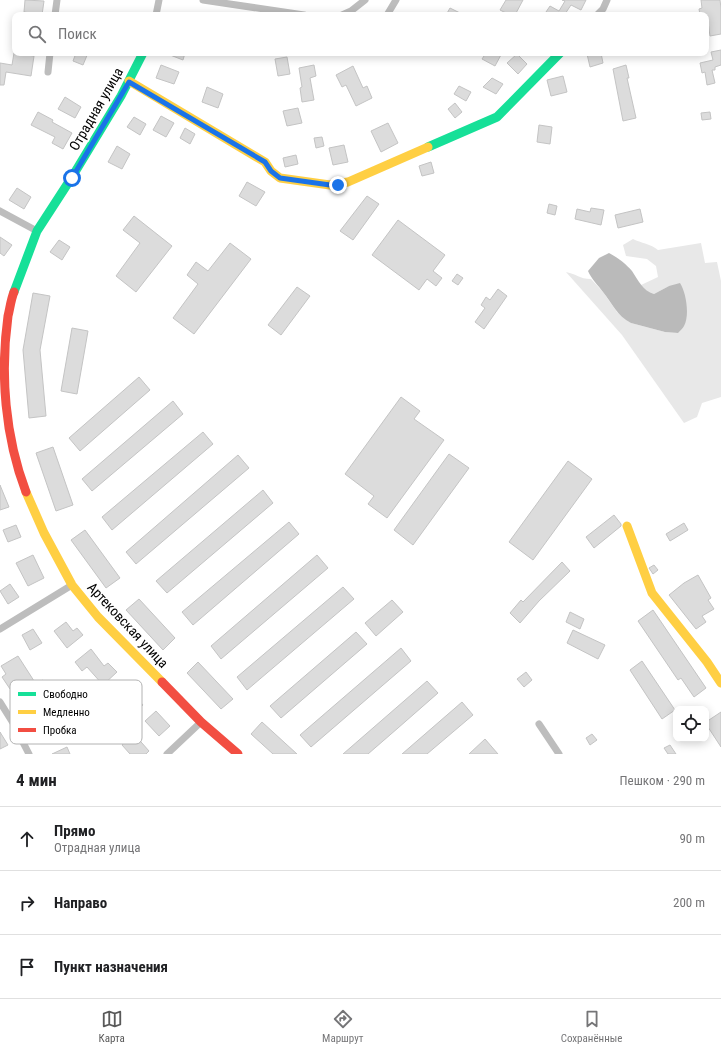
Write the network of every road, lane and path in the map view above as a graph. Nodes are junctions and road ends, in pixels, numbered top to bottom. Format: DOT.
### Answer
graph roads {
  1 [pos="57,0"];
  2 [pos="158,0"];
  3 [pos="203,0"];
  4 [pos="365,0"];
  5 [pos="396,0"];
  6 [pos="607,0"];
  7 [pos="255,4"];
  8 [pos="55,12"];
  9 [pos="156,12"];
  10 [pos="291,12"];
  11 [pos="350,12"];
  12 [pos="389,12"];
  13 [pos="600,12"];
  14 [pos="50,56"];
  15 [pos="142,56"];
  16 [pos="557,56"];
  17 [pos="48,72"];
  18 [pos="129,82"];
  19 [pos="72,178"];
  20 [pos="0,211"];
  21 [pos="37,231"];
  22 [pos="2,390"];
  23 [pos="627,526"];
  24 [pos="72,585"];
  25 [pos="0,629"];
  26 [pos="721,683"];
  27 [pos="0,702"];
  28 [pos="10,718"];
  29 [pos="201,722"];
  30 [pos="539,724"];
  31 [pos="24,744"];
  32 [pos="29,754"];
  33 [pos="167,754"];
  34 [pos="238,754"];
  35 [pos="559,754"];
  1 -- 8 [label="street"];
  2 -- 9 [label="street"];
  3 -- 7 [label="street"];
  4 -- 11 [label="street"];
  5 -- 12 [label="street"];
  6 -- 13 [label="street"];
  7 -- 10 [label="street"];
  14 -- 17 [label="street"];
  15 -- 18 [label="street, Отрадная улица"];
  16 -- 18 [label="street"];
  18 -- 19 [label="street, Отрадная улица"];
  19 -- 21 [label="street, Артековская улица"];
  20 -- 21 [label="street"];
  21 -- 22 [label="street, Артековская улица"];
  22 -- 24 [label="street, Артековская улица"];
  23 -- 26 [label="street"];
  24 -- 25 [label="street"];
  24 -- 29 [label="street, Артековская улица"];
  27 -- 28 [label="street"];
  29 -- 33 [label="street"];
  29 -- 34 [label="street, Артековская улица"];
  30 -- 35 [label="street"];
  31 -- 32 [label="street"];
}
